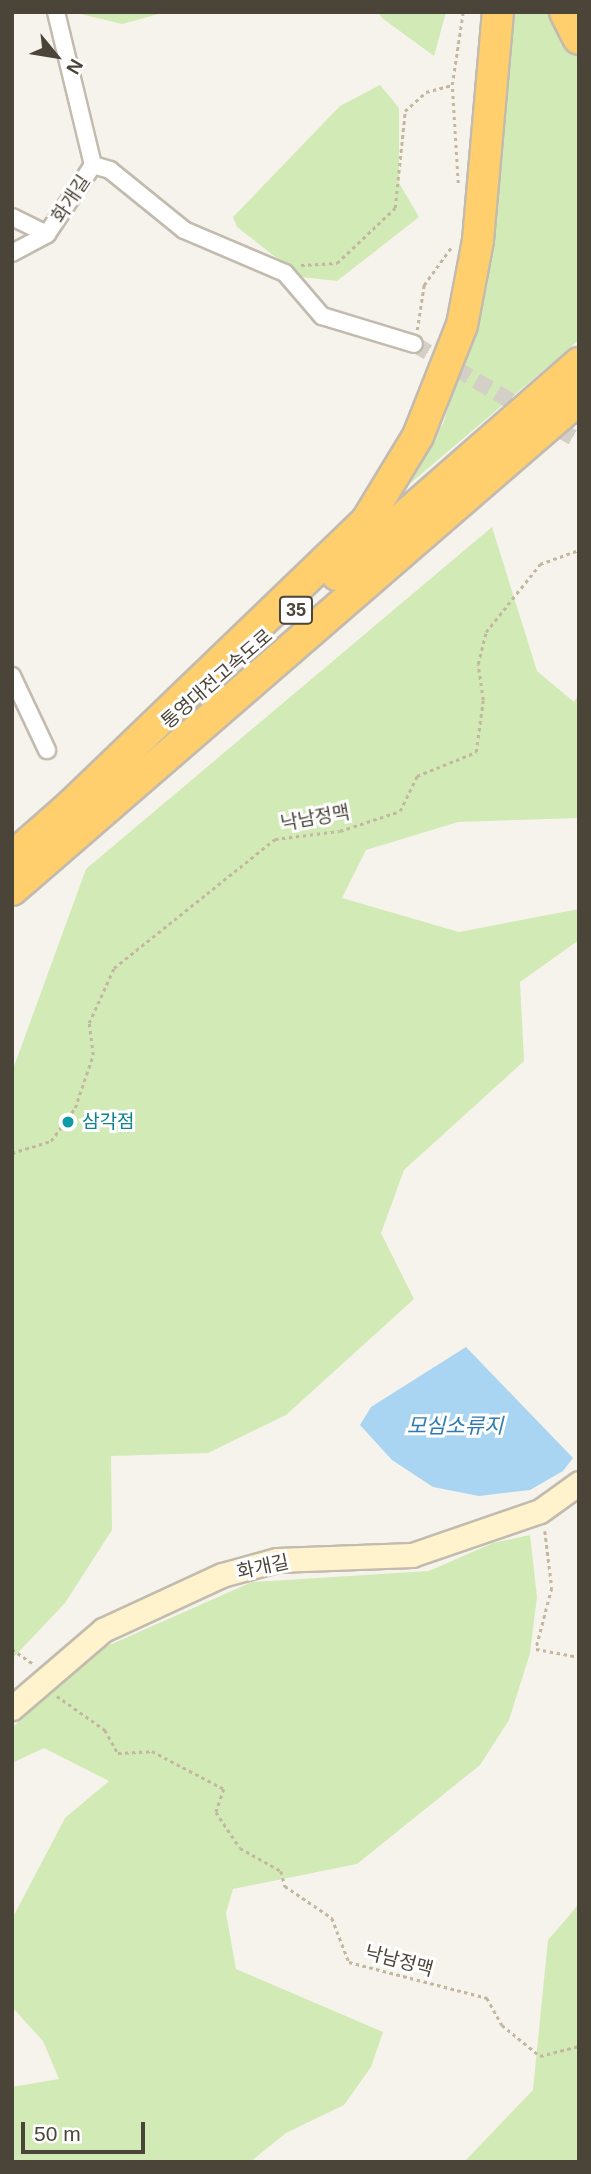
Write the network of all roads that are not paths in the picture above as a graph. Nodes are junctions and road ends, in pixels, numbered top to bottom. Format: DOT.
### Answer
graph roads {
  1 [pos="56,12"];
  2 [pos="498,12"];
  3 [pos="565,12"];
  4 [pos="579,39"];
  5 [pos="93,165"];
  6 [pos="12,217"];
  7 [pos="47,234"];
  8 [pos="12,253"];
  9 [pos="414,344"];
  10 [pos="579,363"];
  11 [pos="579,399"];
  12 [pos="579,427"];
  13 [pos="406,549"];
  14 [pos="12,676"];
  15 [pos="47,750"];
  16 [pos="62,814"];
  17 [pos="12,857"];
  18 [pos="12,890"];
  19 [pos="579,1483"];
  20 [pos="12,1708"];
  1 -- 5 [label="street"];
  2 -- 16 [label="highway"];
  3 -- 4 [label="highway"];
  5 -- 7 [label="street, 화개길"];
  5 -- 9 [label="street"];
  6 -- 7 [label="street"];
  7 -- 8 [label="street, 화개길"];
  10 -- 16 [label="highway, 통영대전고속도로 / 35"];
  11 -- 13 [label="highway, 통영대전고속도로 / 35"];
  12 -- 13 [label="highway"];
  13 -- 18 [label="highway, 통영대전고속도로 / 35"];
  14 -- 15 [label="street"];
  16 -- 17 [label="highway, 통영대전고속도로 / 35"];
  19 -- 20 [label="street, 화개길"];
}
